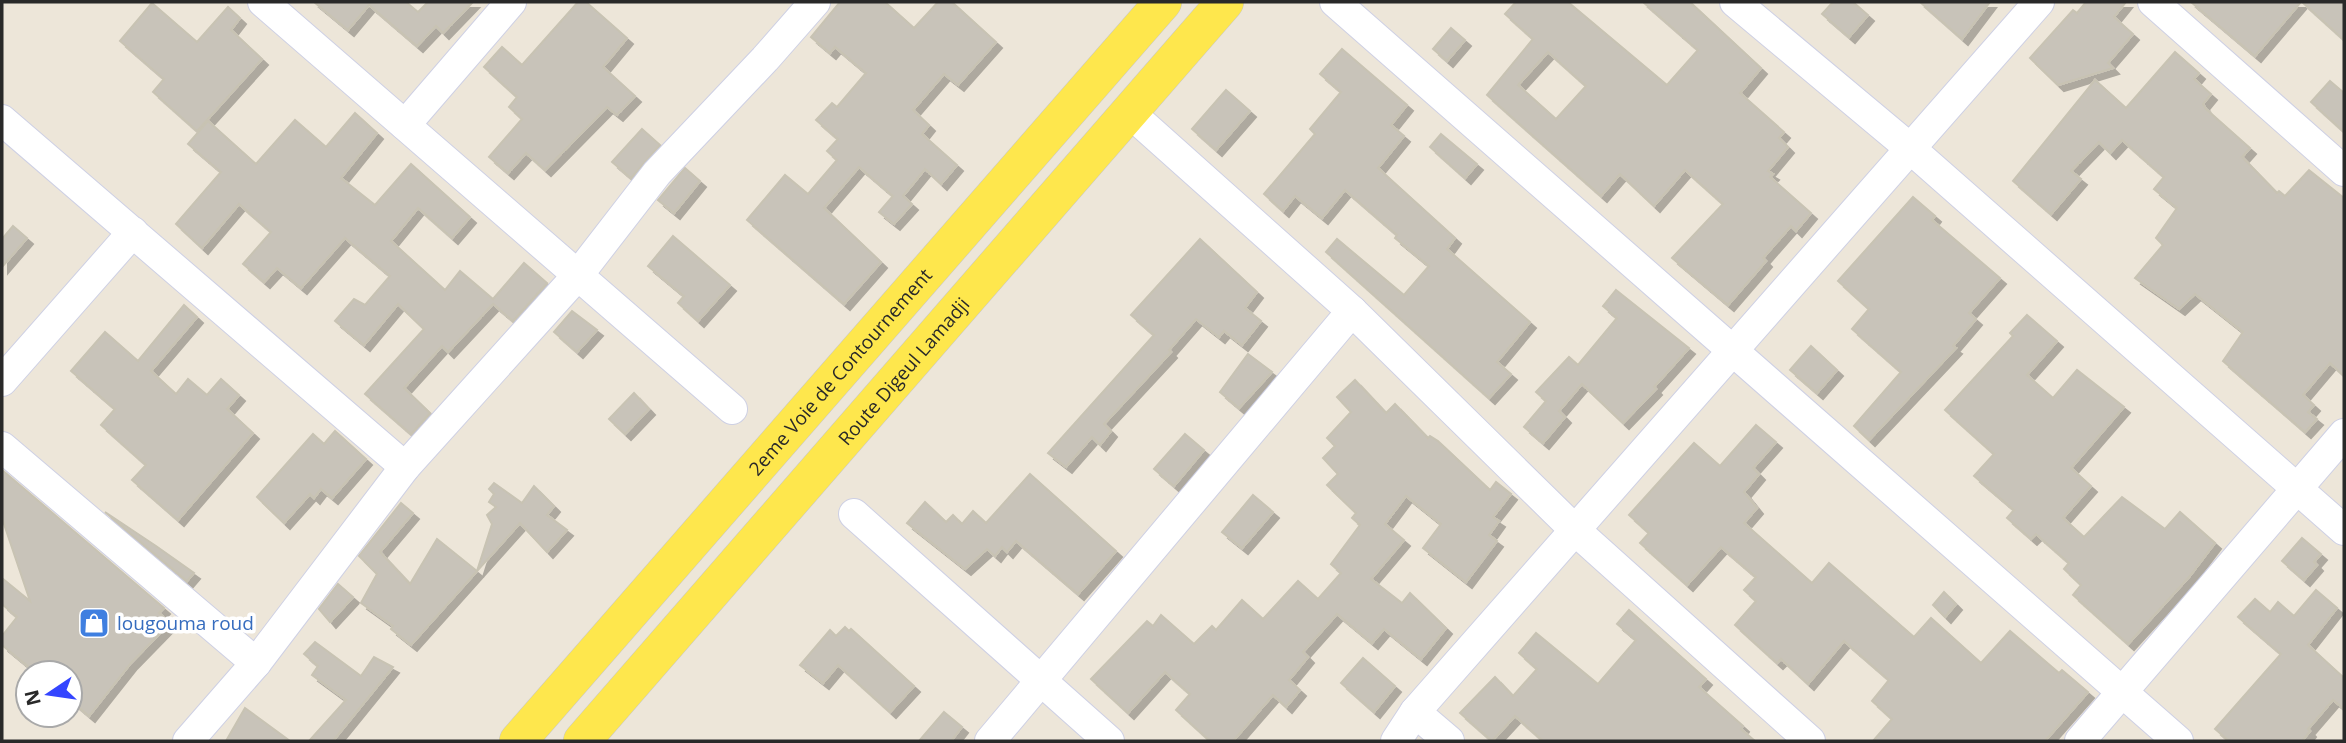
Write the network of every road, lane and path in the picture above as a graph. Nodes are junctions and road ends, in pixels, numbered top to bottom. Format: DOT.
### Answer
graph roads {
  1 [pos="263,2"];
  2 [pos="511,2"];
  3 [pos="815,2"];
  4 [pos="1163,2"];
  5 [pos="1225,2"];
  6 [pos="1335,2"];
  7 [pos="1735,2"];
  8 [pos="2039,2"];
  9 [pos="2153,2"];
  10 [pos="1129,112"];
  11 [pos="2,120"];
  12 [pos="405,125"];
  13 [pos="1912,150"];
  14 [pos="2344,171"];
  15 [pos="133,232"];
  16 [pos="578,275"];
  17 [pos="1352,311"];
  18 [pos="1732,351"];
  19 [pos="2,381"];
  20 [pos="732,409"];
  21 [pos="2344,434"];
  22 [pos="2,447"];
  23 [pos="405,467"];
  24 [pos="2296,489"];
  25 [pos="854,514"];
  26 [pos="2344,530"];
  27 [pos="1576,531"];
  28 [pos="256,663"];
  29 [pos="1041,681"];
  30 [pos="2121,692"];
  31 [pos="1415,712"];
  32 [pos="187,741"];
  33 [pos="518,741"];
  34 [pos="582,741"];
  35 [pos="990,741"];
  36 [pos="1109,741"];
  37 [pos="1396,741"];
  38 [pos="1449,741"];
  39 [pos="1810,741"];
  40 [pos="2080,741"];
  41 [pos="2178,741"];
  1 -- 12 [label="street"];
  2 -- 12 [label="street"];
  3 -- 16 [label="street"];
  4 -- 33 [label="main road, 2eme Voie de Contournement"];
  5 -- 10 [label="main road, Route Digeul Lamadji"];
  6 -- 18 [label="street"];
  7 -- 13 [label="street"];
  8 -- 13 [label="street"];
  9 -- 14 [label="street"];
  10 -- 17 [label="street"];
  10 -- 34 [label="main road, Route Digeul Lamadji"];
  11 -- 15 [label="street"];
  12 -- 16 [label="street"];
  13 -- 18 [label="street"];
  13 -- 24 [label="street"];
  15 -- 19 [label="street"];
  15 -- 23 [label="street"];
  16 -- 20 [label="street"];
  16 -- 23 [label="street"];
  17 -- 27 [label="street"];
  17 -- 29 [label="street"];
  18 -- 27 [label="street"];
  18 -- 30 [label="street"];
  21 -- 24 [label="street"];
  22 -- 28 [label="street"];
  23 -- 28 [label="street"];
  24 -- 26 [label="street"];
  24 -- 30 [label="street"];
  25 -- 29 [label="street"];
  27 -- 31 [label="street"];
  27 -- 39 [label="street"];
  28 -- 32 [label="street"];
  29 -- 35 [label="street"];
  29 -- 36 [label="street"];
  30 -- 40 [label="street"];
  30 -- 41 [label="street"];
  31 -- 37 [label="street"];
  31 -- 38 [label="street"];
}
